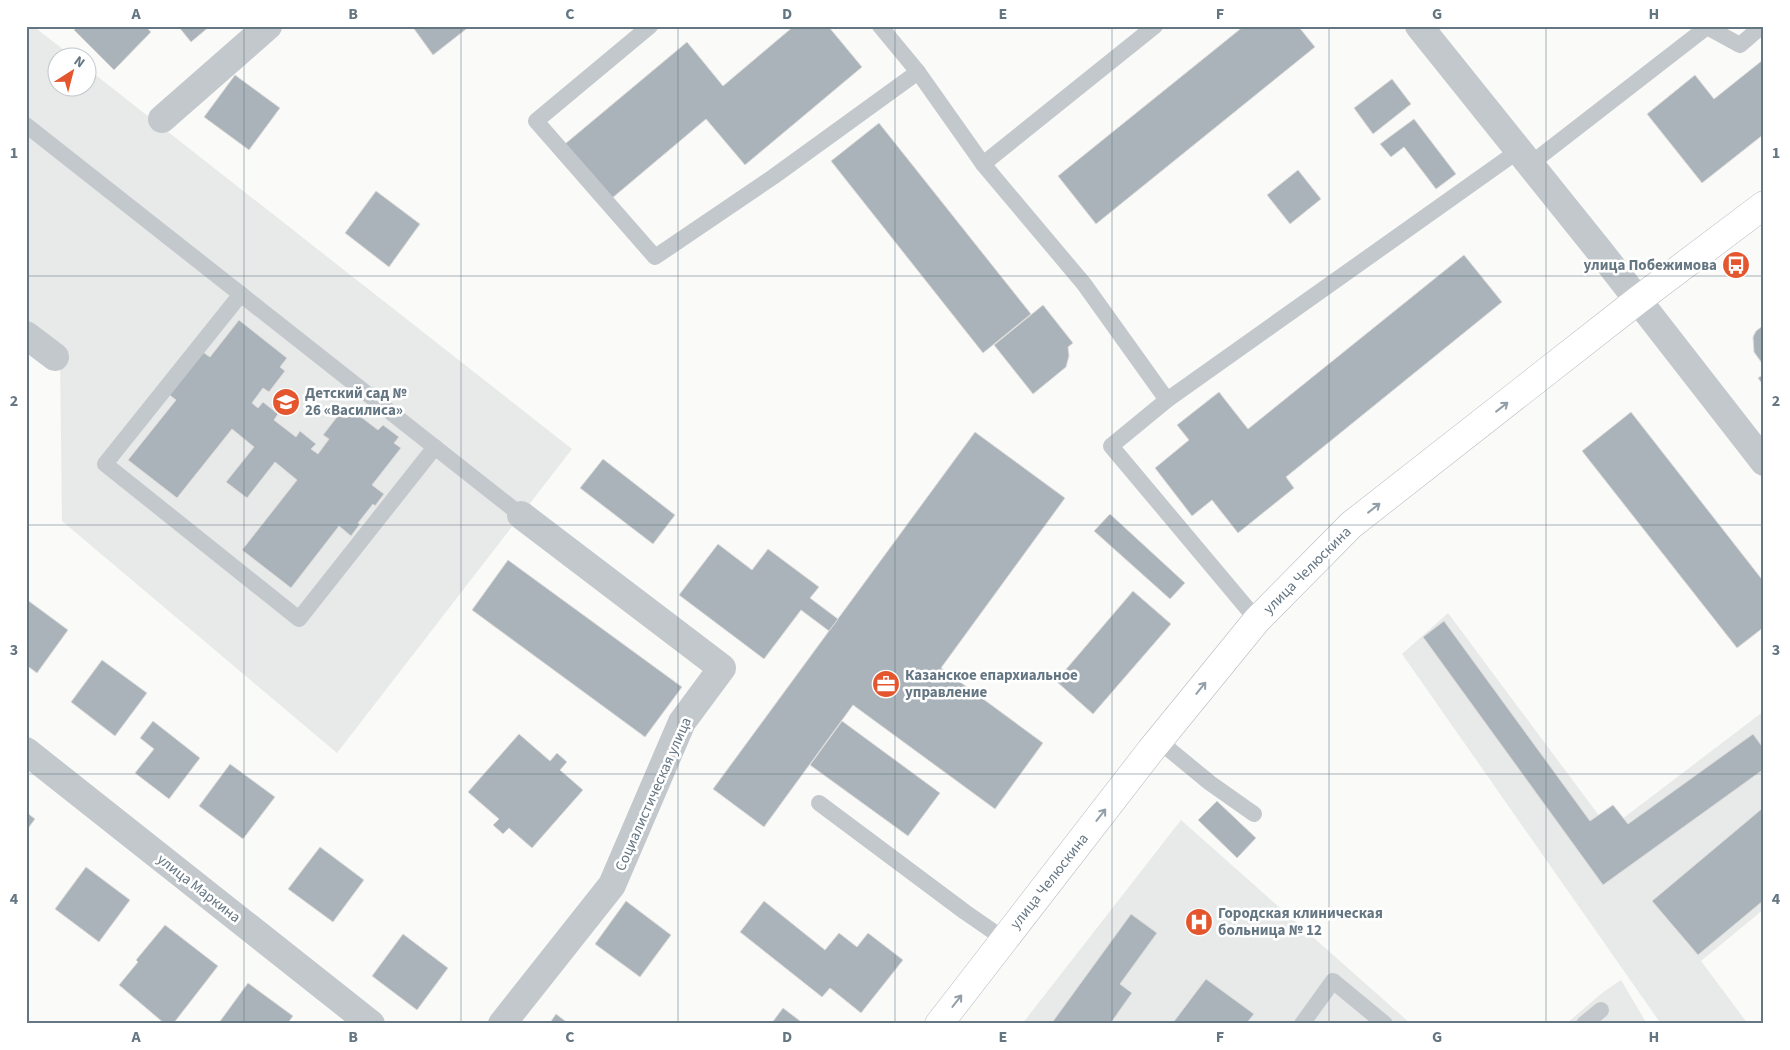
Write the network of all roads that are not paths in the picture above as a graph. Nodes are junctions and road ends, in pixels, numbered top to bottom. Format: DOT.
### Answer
graph roads {
  1 [pos="268,26"];
  2 [pos="650,26"];
  3 [pos="880,26"];
  4 [pos="1155,26"];
  5 [pos="1419,26"];
  6 [pos="1762,26"];
  7 [pos="1706,27"];
  8 [pos="918,72"];
  9 [pos="162,119"];
  10 [pos="26,125"];
  11 [pos="1524,158"];
  12 [pos="983,164"];
  13 [pos="1763,207"];
  14 [pos="241,294"];
  15 [pos="1638,300"];
  16 [pos="26,335"];
  17 [pos="55,357"];
  18 [pos="1167,400"];
  19 [pos="435,447"];
  20 [pos="1764,462"];
  21 [pos="521,515"];
  22 [pos="1257,620"];
  23 [pos="1159,741"];
  24 [pos="26,751"];
  25 [pos="819,803"];
  26 [pos="1254,814"];
  27 [pos="1004,940"];
  28 [pos="1601,1010"];
  29 [pos="371,1024"];
  30 [pos="502,1024"];
  31 [pos="939,1024"];
  32 [pos="1302,1024"];
  33 [pos="1385,1024"];
  34 [pos="1584,1024"];
  1 -- 9 [label="street"];
  2 -- 8 [label="lane"];
  3 -- 8 [label="lane"];
  4 -- 12 [label="lane"];
  5 -- 11 [label="street"];
  6 -- 7 [label="lane"];
  7 -- 11 [label="lane"];
  8 -- 12 [label="lane"];
  10 -- 14 [label="lane"];
  11 -- 15 [label="street"];
  11 -- 18 [label="lane"];
  12 -- 18 [label="lane"];
  13 -- 15 [label="main road, улица Челюскина"];
  14 -- 19 [label="lane"];
  14 -- 19 [label="lane"];
  15 -- 20 [label="street"];
  22 -- 15 [label="main road, улица Челюскина, one-way"];
  16 -- 17 [label="street"];
  18 -- 22 [label="lane"];
  19 -- 21 [label="lane"];
  21 -- 30 [label="street, Социалистическая улица"];
  23 -- 22 [label="main road, улица Челюскина, one-way"];
  23 -- 26 [label="lane"];
  27 -- 23 [label="main road, улица Челюскина, one-way"];
  24 -- 29 [label="street, улица Маркина"];
  25 -- 27 [label="lane"];
  31 -- 27 [label="main road, улица Челюскина, one-way"];
  28 -- 34 [label="lane"];
  32 -- 33 [label="lane"];
}
